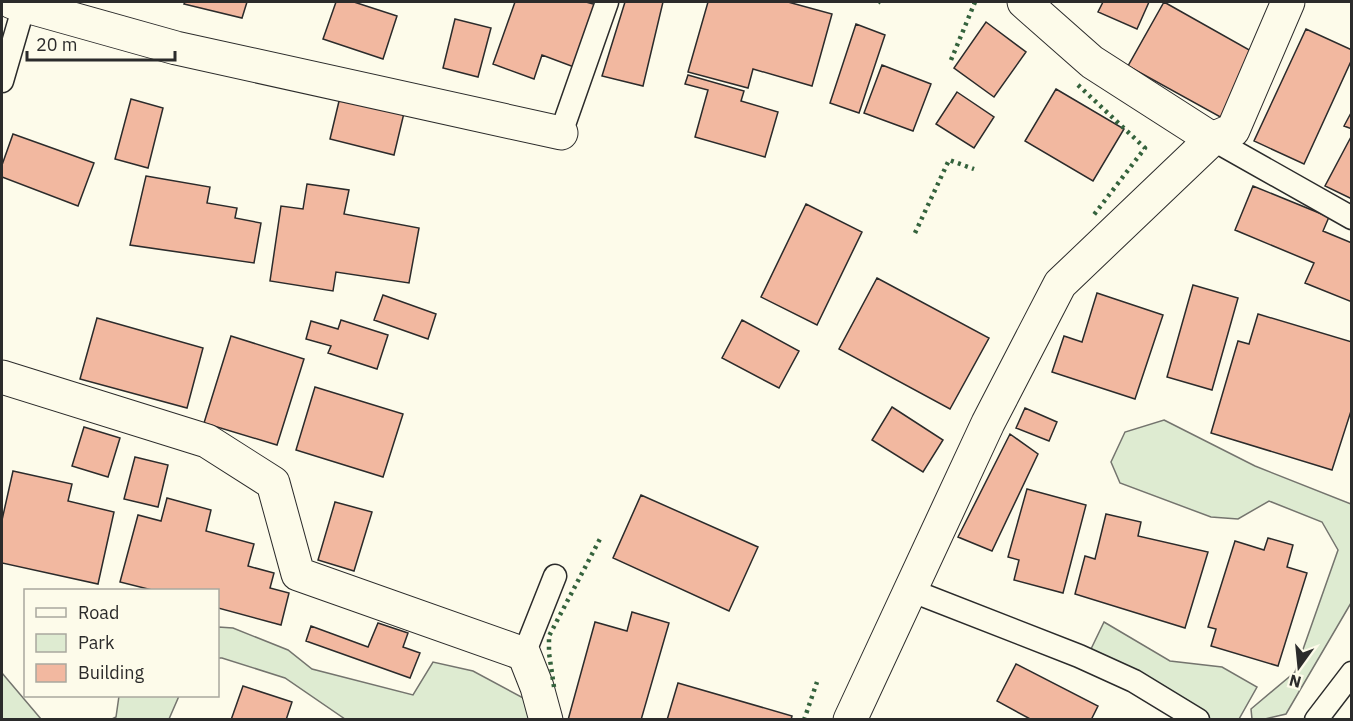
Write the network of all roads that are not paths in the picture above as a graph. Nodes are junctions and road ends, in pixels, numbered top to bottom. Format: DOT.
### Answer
graph roads {
  1 [pos="607,2"];
  2 [pos="1024,2"];
  3 [pos="1288,2"];
  4 [pos="20,3"];
  5 [pos="2,81"];
  6 [pos="561,133"];
  7 [pos="1212,139"];
  8 [pos="1352,218"];
  9 [pos="2,377"];
  10 [pos="555,576"];
  11 [pos="910,590"];
  12 [pos="524,654"];
  13 [pos="1352,673"];
  14 [pos="546,720"];
  15 [pos="850,720"];
  16 [pos="1198,720"];
  17 [pos="1316,720"];
  1 -- 6 [label="lane"];
  2 -- 7 [label="street"];
  3 -- 7 [label="street"];
  4 -- 5 [label="lane"];
  4 -- 6 [label="street"];
  7 -- 8 [label="lane"];
  7 -- 11 [label="street"];
  9 -- 12 [label="street"];
  10 -- 12 [label="lane"];
  11 -- 15 [label="street"];
  11 -- 16 [label="lane"];
  12 -- 14 [label="street"];
  13 -- 17 [label="lane"];
}
